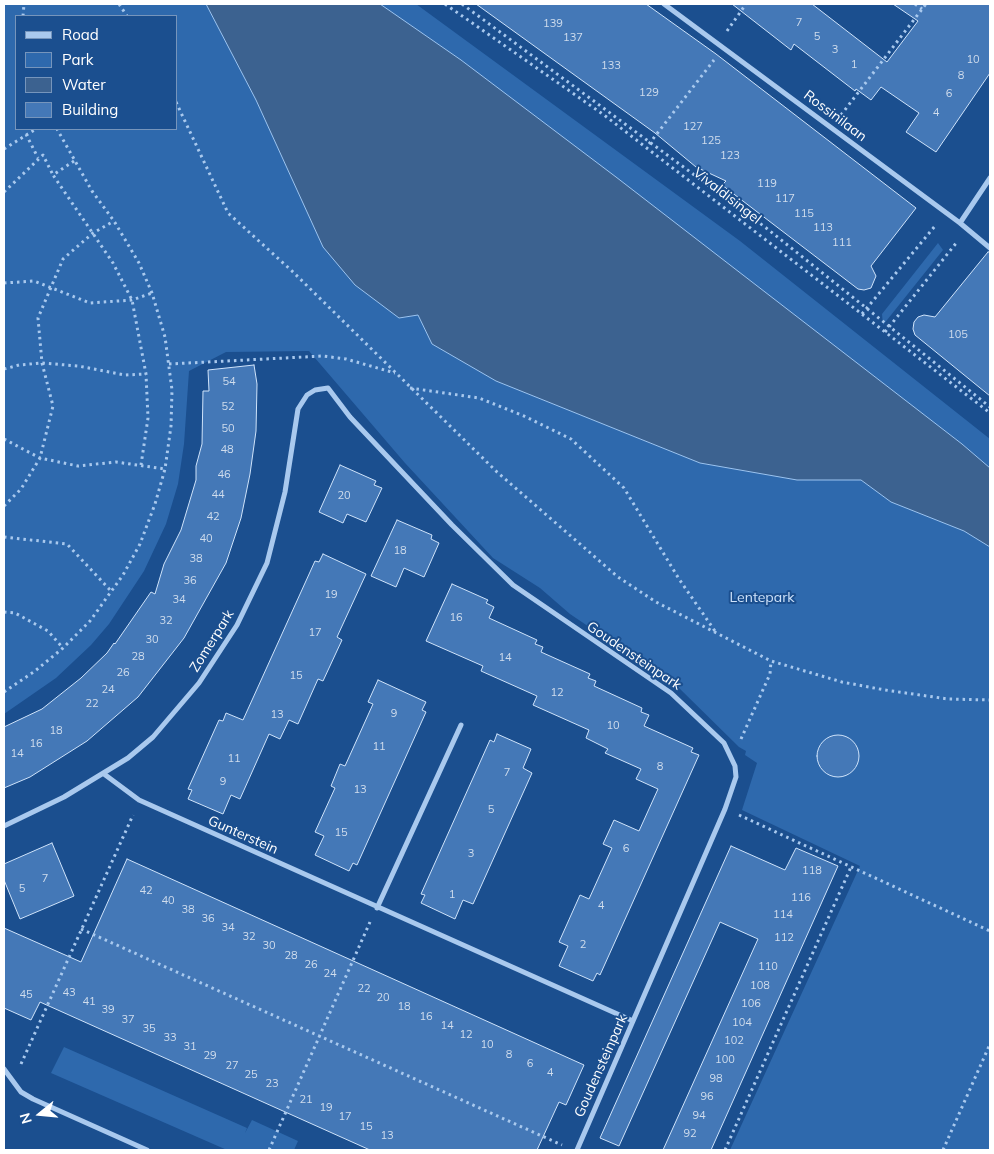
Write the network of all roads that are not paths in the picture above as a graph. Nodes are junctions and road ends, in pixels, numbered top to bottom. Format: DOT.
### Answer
graph roads {
  1 [pos="664,4"];
  2 [pos="990,178"];
  3 [pos="960,223"];
  4 [pos="990,248"];
  5 [pos="322,387"];
  6 [pos="461,725"];
  7 [pos="104,774"];
  8 [pos="4,826"];
  9 [pos="377,908"];
  10 [pos="633,1021"];
  11 [pos="4,1069"];
  12 [pos="147,1150"];
  13 [pos="577,1150"];
  1 -- 3 [label="street, Rossinilaan"];
  2 -- 3 [label="street"];
  3 -- 4 [label="street, Rossinilaan"];
  5 -- 7 [label="street, Zomerpark"];
  5 -- 10 [label="street, Goudensteinpark"];
  6 -- 9 [label="street"];
  7 -- 8 [label="street, Zomerpark"];
  7 -- 9 [label="street, Gunterstein"];
  9 -- 10 [label="street, Gunterstein"];
  10 -- 13 [label="street, Goudensteinpark"];
  11 -- 12 [label="street"];
}
